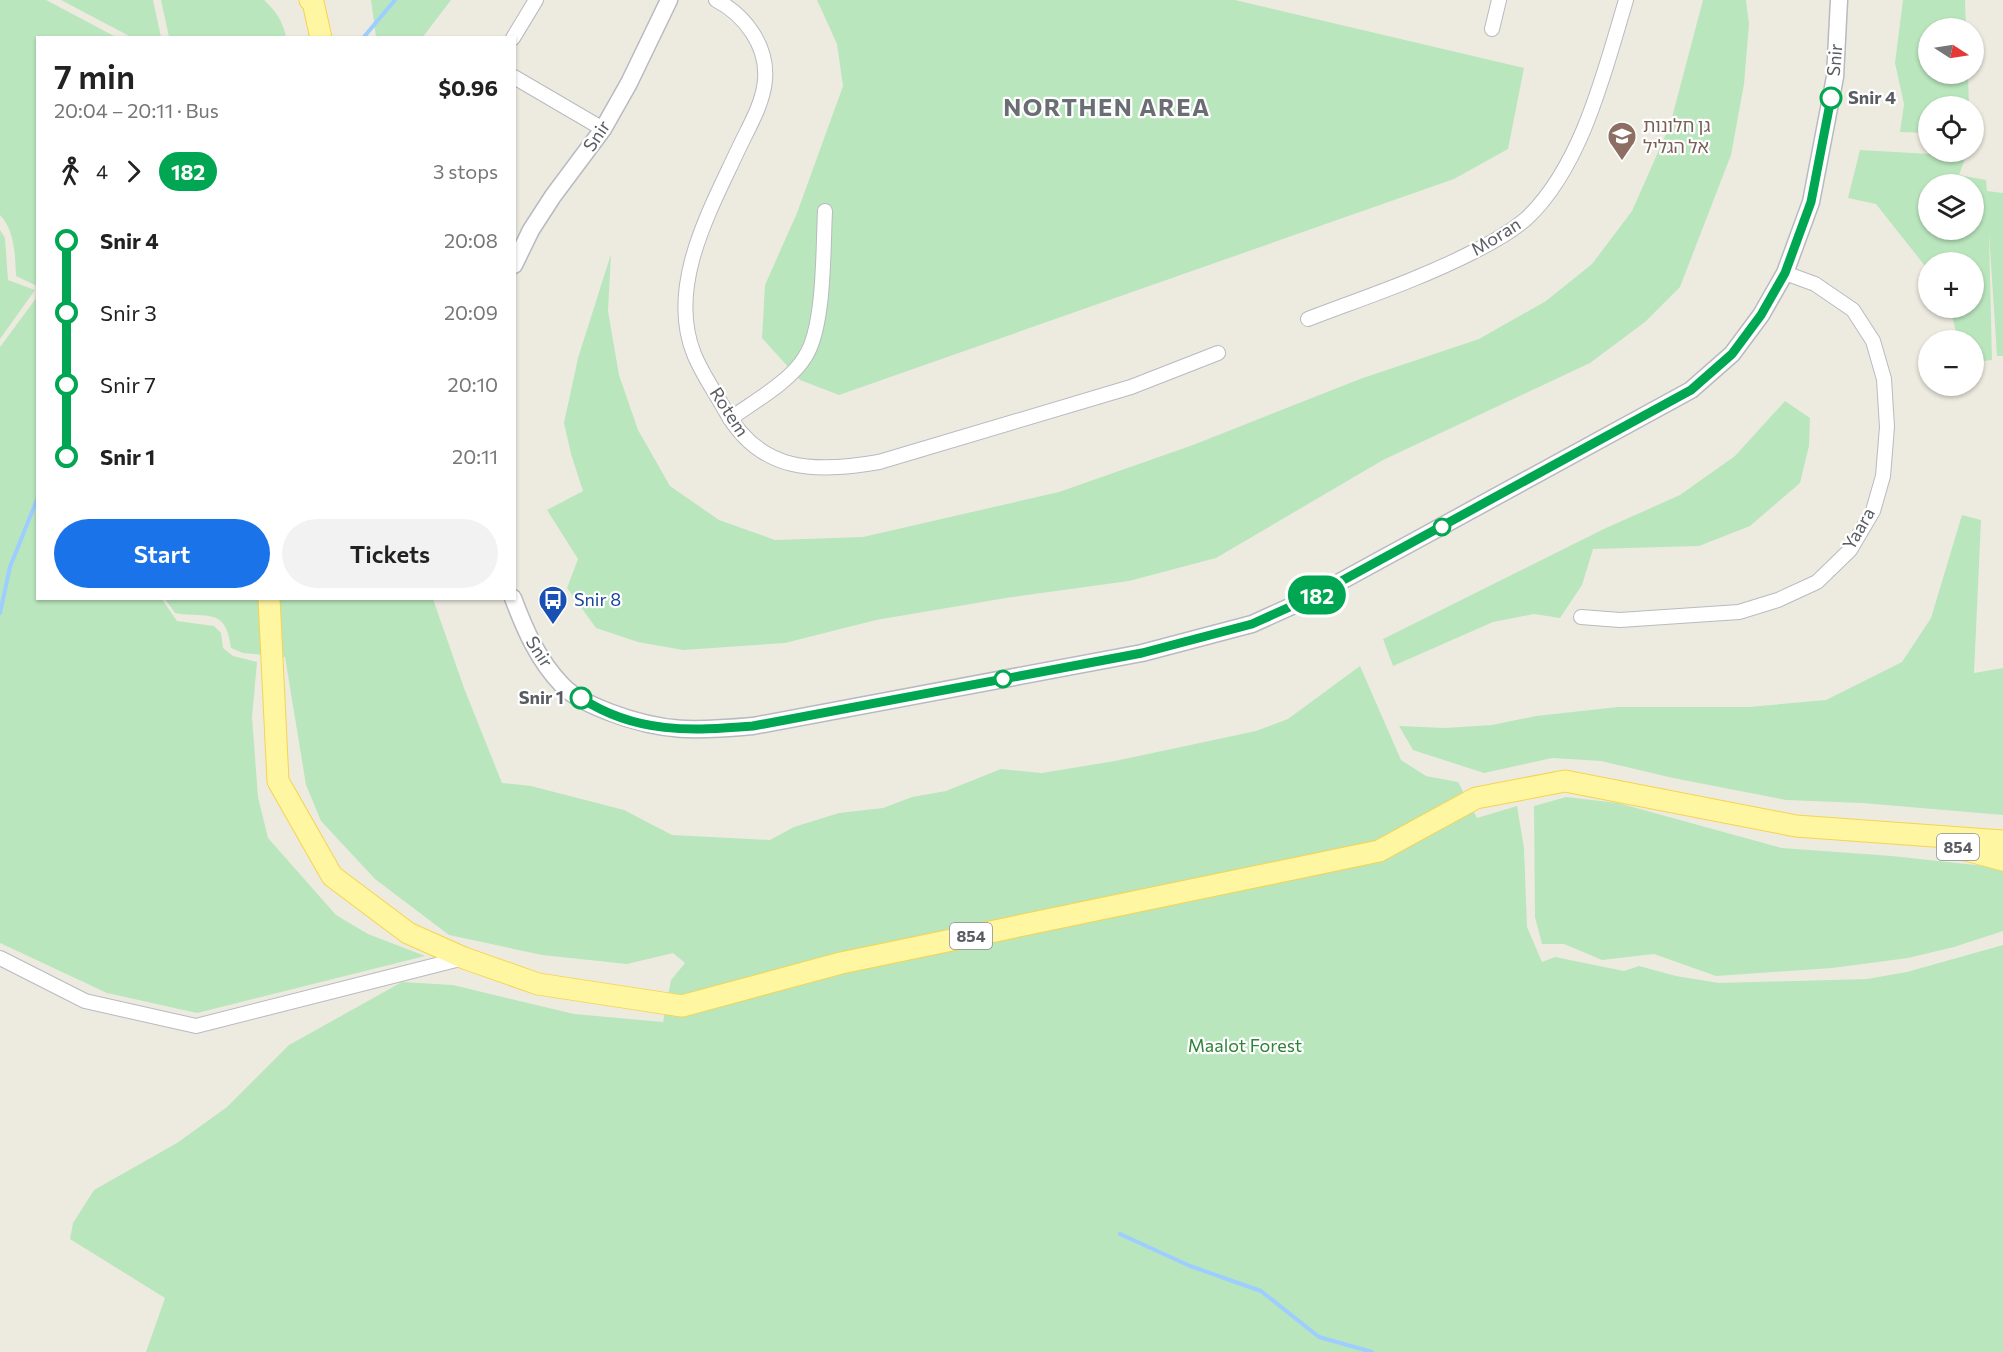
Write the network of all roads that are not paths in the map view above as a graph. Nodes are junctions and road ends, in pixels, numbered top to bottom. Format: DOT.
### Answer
graph roads {
  1 [pos="310,0"];
  2 [pos="536,0"];
  3 [pos="669,0"];
  4 [pos="716,0"];
  5 [pos="1499,0"];
  6 [pos="1626,0"];
  7 [pos="1839,0"];
  8 [pos="1492,29"];
  9 [pos="321,36"];
  10 [pos="514,36"];
  11 [pos="516,78"];
  12 [pos="603,129"];
  13 [pos="825,211"];
  14 [pos="516,262"];
  15 [pos="1785,273"];
  16 [pos="1308,319"];
  17 [pos="1218,353"];
  18 [pos="730,419"];
  19 [pos="269,600"];
  20 [pos="514,600"];
  21 [pos="1581,617"];
  22 [pos="1913,835"];
  23 [pos="2003,841"];
  24 [pos="2003,860"];
  25 [pos="0,958"];
  26 [pos="464,958"];
  1 -- 9 [label="main road"];
  2 -- 10 [label="street"];
  3 -- 12 [label="street, Snir"];
  4 -- 18 [label="street, Rotem"];
  5 -- 8 [label="street"];
  6 -- 16 [label="street, Moran"];
  7 -- 15 [label="street, Snir"];
  11 -- 12 [label="street"];
  12 -- 14 [label="street, Snir"];
  13 -- 18 [label="street"];
  15 -- 20 [label="street, Snir"];
  15 -- 21 [label="street, Yaara"];
  17 -- 18 [label="street, Rotem"];
  19 -- 26 [label="main road, 854"];
  22 -- 23 [label="main road, 854"];
  22 -- 24 [label="main road, 854"];
  22 -- 26 [label="main road, 854"];
  25 -- 26 [label="street"];
}
